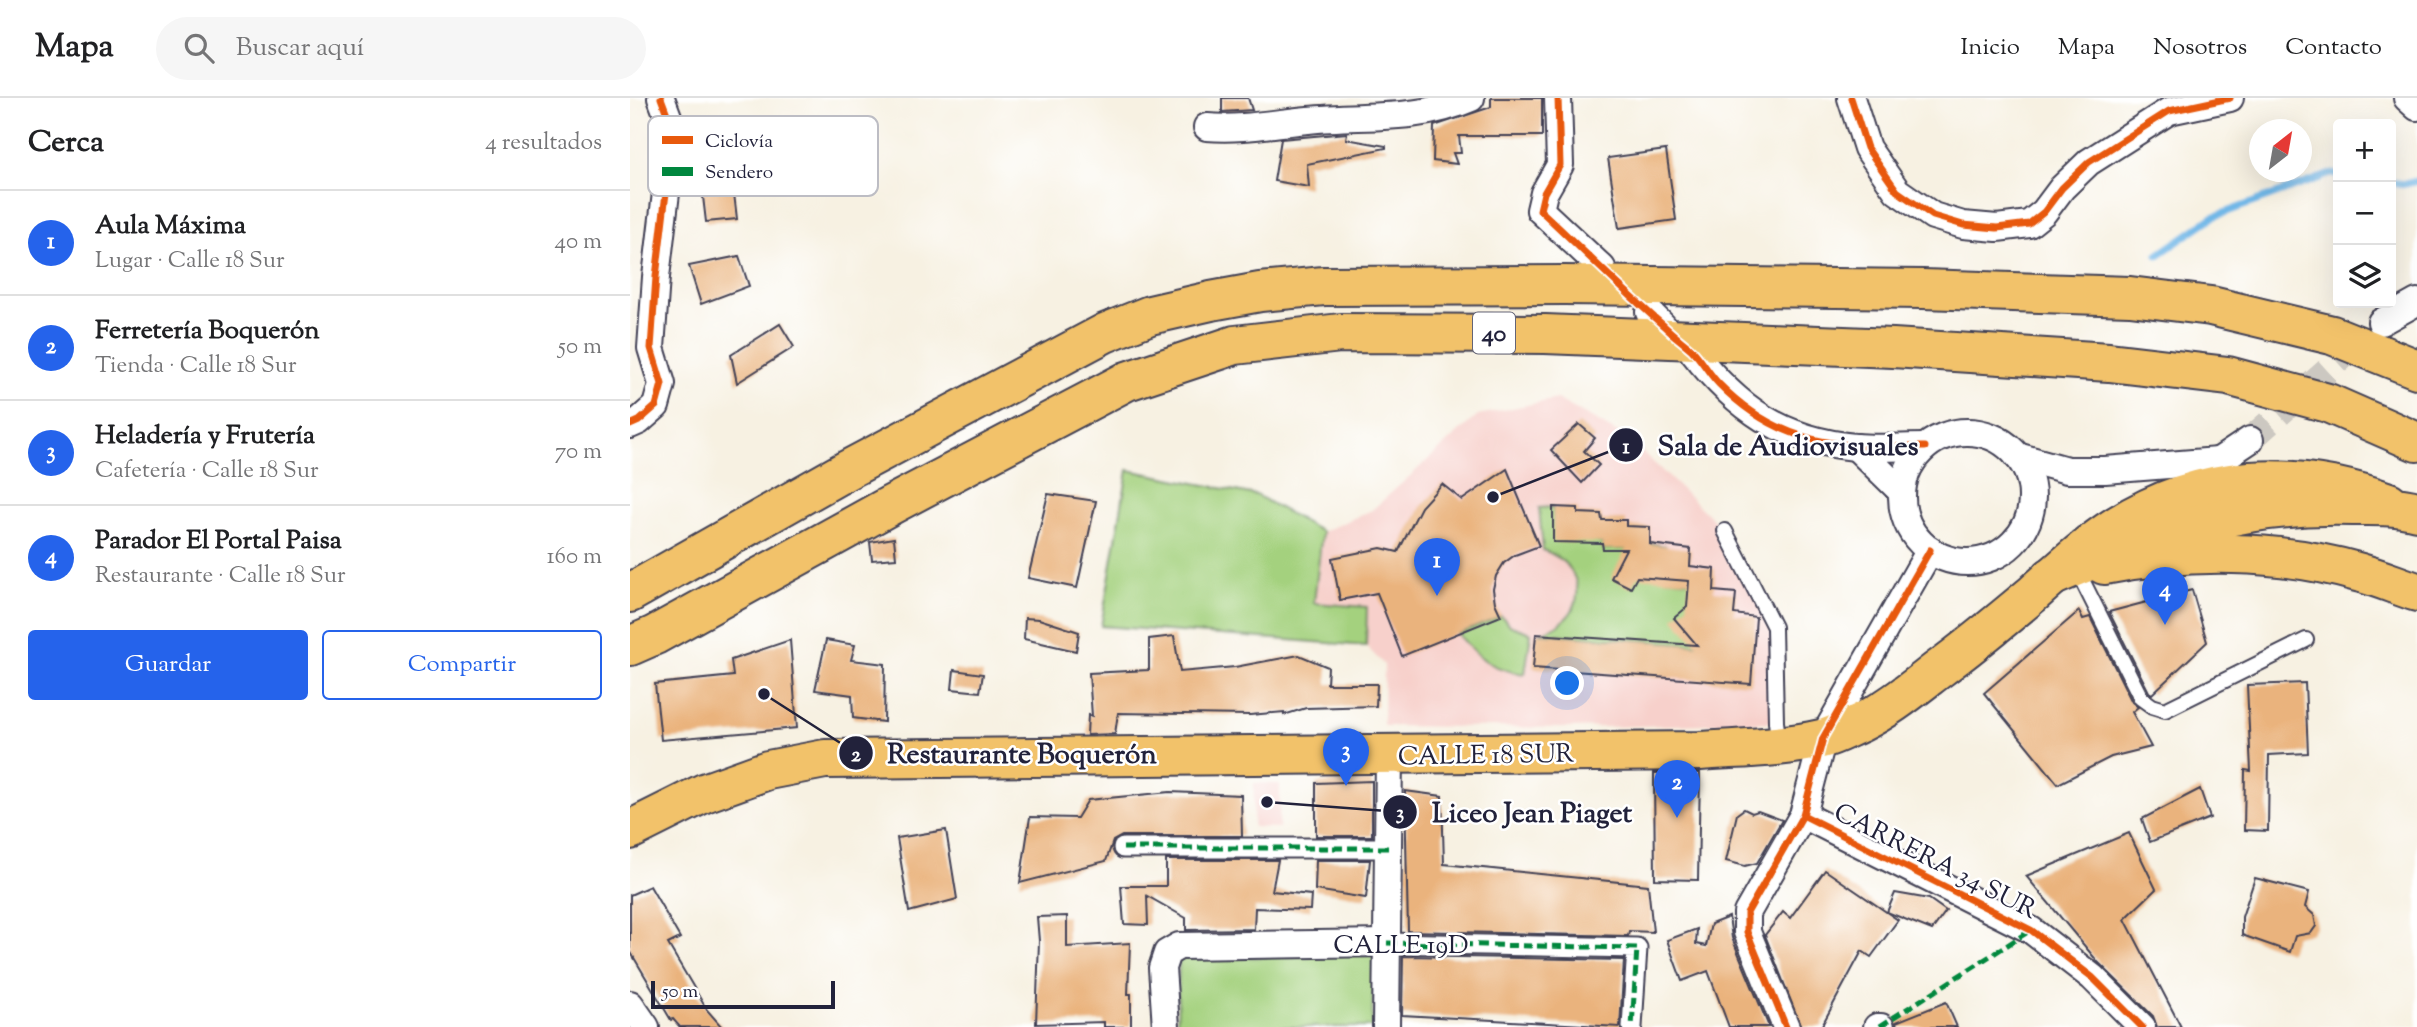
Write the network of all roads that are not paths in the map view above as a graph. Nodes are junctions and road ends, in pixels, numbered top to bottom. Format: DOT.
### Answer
graph roads {
  1 [pos="661,98"];
  2 [pos="1471,98"];
  3 [pos="1558,98"];
  4 [pos="1851,98"];
  5 [pos="2230,98"];
  6 [pos="2407,98"];
  7 [pos="2417,107"];
  8 [pos="668,116"];
  9 [pos="1207,127"];
  10 [pos="665,196"];
  11 [pos="1602,268"];
  12 [pos="2417,302"];
  13 [pos="2381,322"];
  14 [pos="1693,352"];
  15 [pos="2417,369"];
  16 [pos="630,425"];
  17 [pos="2250,440"];
  18 [pos="2417,442"];
  19 [pos="1856,447"];
  20 [pos="1925,447"];
  21 [pos="2017,456"];
  22 [pos="2218,461"];
  23 [pos="2067,470"];
  24 [pos="1902,492"];
  25 [pos="2152,506"];
  26 [pos="2031,508"];
  27 [pos="2412,511"];
  28 [pos="1725,531"];
  29 [pos="1930,550"];
  30 [pos="2064,574"];
  31 [pos="2417,592"];
  32 [pos="630,593"];
  33 [pos="2306,639"];
  34 [pos="630,646"];
  35 [pos="1823,738"];
  36 [pos="1779,745"];
  37 [pos="1389,755"];
  38 [pos="1803,815"];
  39 [pos="630,830"];
  40 [pos="1123,848"];
  41 [pos="1388,848"];
  42 [pos="1387,943"];
  43 [pos="1167,1027"];
  44 [pos="1386,1027"];
  45 [pos="1632,1027"];
  46 [pos="1786,1027"];
  47 [pos="2142,1027"];
  1 -- 8 [label="street"];
  2 -- 9 [label="street"];
  3 -- 11 [label="street"];
  4 -- 5 [label="street"];
  6 -- 7 [label="street"];
  10 -- 16 [label="street"];
  12 -- 13 [label="street"];
  14 -- 19 [label="street"];
  15 -- 32 [label="main road, 40"];
  17 -- 22 [label="street"];
  18 -- 34 [label="main road, 40"];
  19 -- 20 [label="street"];
  19 -- 24 [label="street"];
  20 -- 21 [label="street"];
  20 -- 24 [label="street"];
  21 -- 23 [label="street"];
  21 -- 26 [label="street"];
  22 -- 23 [label="street"];
  22 -- 25 [label="street"];
  23 -- 26 [label="street"];
  24 -- 29 [label="street"];
  25 -- 27 [label="main road, CALLE 18 SUR"];
  25 -- 30 [label="main road, CALLE 18 SUR"];
  26 -- 29 [label="street"];
  27 -- 30 [label="main road"];
  28 -- 36 [label="lane"];
  29 -- 35 [label="street"];
  30 -- 31 [label="main road"];
  30 -- 33 [label="lane"];
  30 -- 35 [label="main road, CALLE 18 SUR"];
  35 -- 36 [label="main road, CALLE 18 SUR"];
  35 -- 38 [label="street"];
  36 -- 37 [label="main road, CALLE 18 SUR"];
  37 -- 39 [label="main road, CALLE 18 SUR"];
  37 -- 41 [label="street"];
  38 -- 46 [label="street"];
  38 -- 47 [label="street, CARRERA 34 SUR"];
  40 -- 41 [label="street"];
  41 -- 42 [label="street"];
  42 -- 43 [label="street, CALLE 19D"];
  42 -- 44 [label="street"];
  42 -- 45 [label="street, CALLE 19D"];
}
